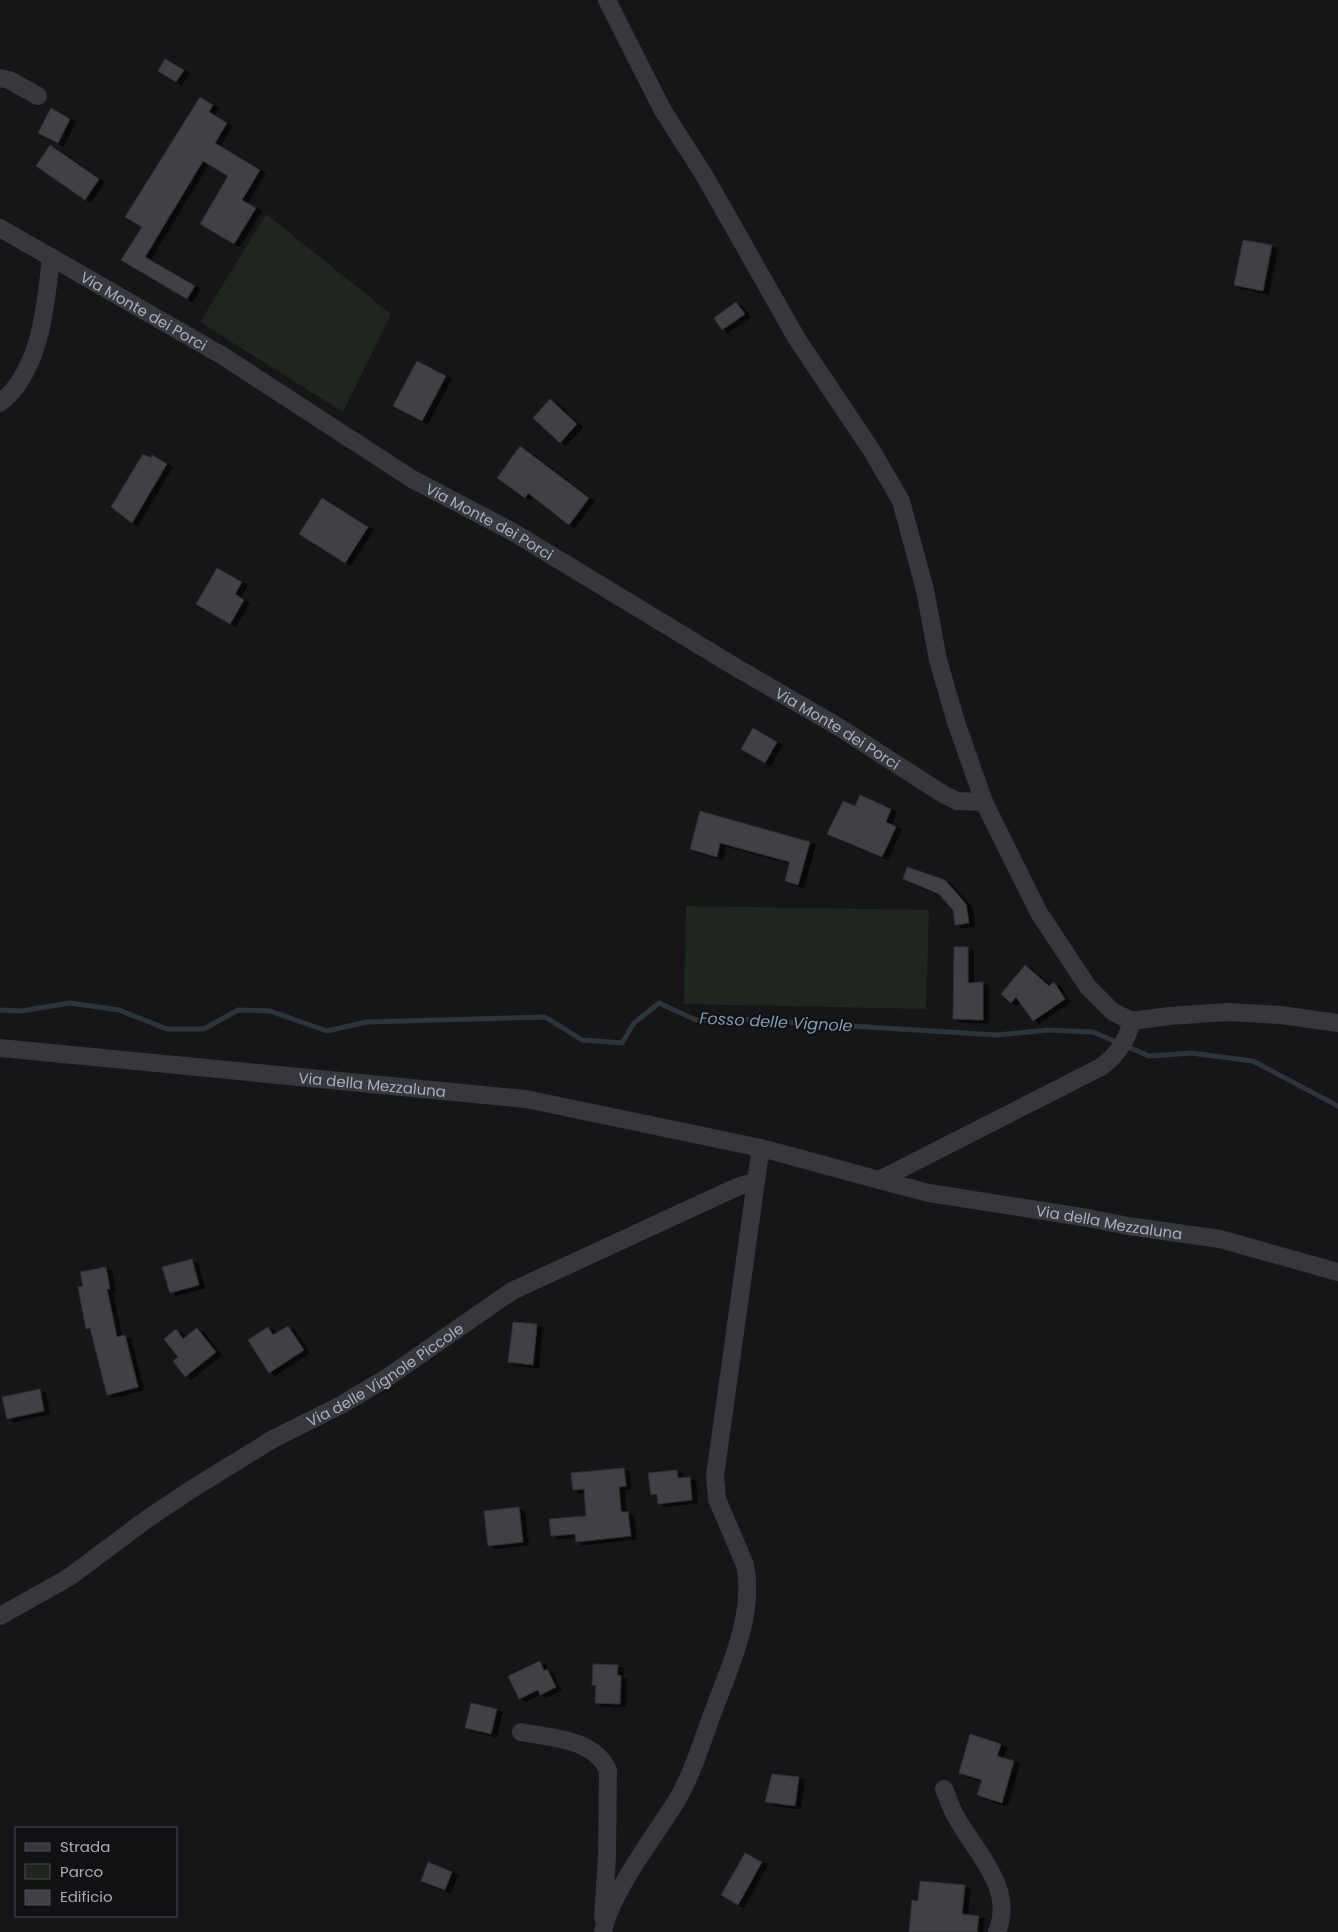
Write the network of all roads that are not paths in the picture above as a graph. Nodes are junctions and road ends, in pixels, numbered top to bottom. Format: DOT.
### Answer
graph roads {
  1 [pos="607,0"];
  2 [pos="0,78"];
  3 [pos="38,96"];
  4 [pos="0,228"];
  5 [pos="51,257"];
  6 [pos="0,403"];
  7 [pos="984,802"];
  8 [pos="1132,1021"];
  9 [pos="1338,1023"];
  10 [pos="0,1048"];
  11 [pos="761,1148"];
  12 [pos="879,1180"];
  13 [pos="756,1182"];
  14 [pos="1338,1272"];
  15 [pos="0,1616"];
  16 [pos="521,1732"];
  17 [pos="944,1789"];
  18 [pos="602,1932"];
  19 [pos="997,1932"];
  1 -- 7 [label="street"];
  2 -- 3 [label="street"];
  4 -- 5 [label="street, Via Monte dei Porci"];
  5 -- 6 [label="street"];
  5 -- 7 [label="street, Via Monte dei Porci"];
  7 -- 8 [label="street"];
  8 -- 9 [label="street"];
  8 -- 12 [label="street"];
  10 -- 11 [label="street, Via della Mezzaluna"];
  11 -- 12 [label="street, Via della Mezzaluna"];
  11 -- 13 [label="street"];
  12 -- 14 [label="street, Via della Mezzaluna"];
  13 -- 15 [label="street, Via delle Vignole Piccole"];
  13 -- 18 [label="street"];
  16 -- 18 [label="street"];
  17 -- 19 [label="street"];
}
